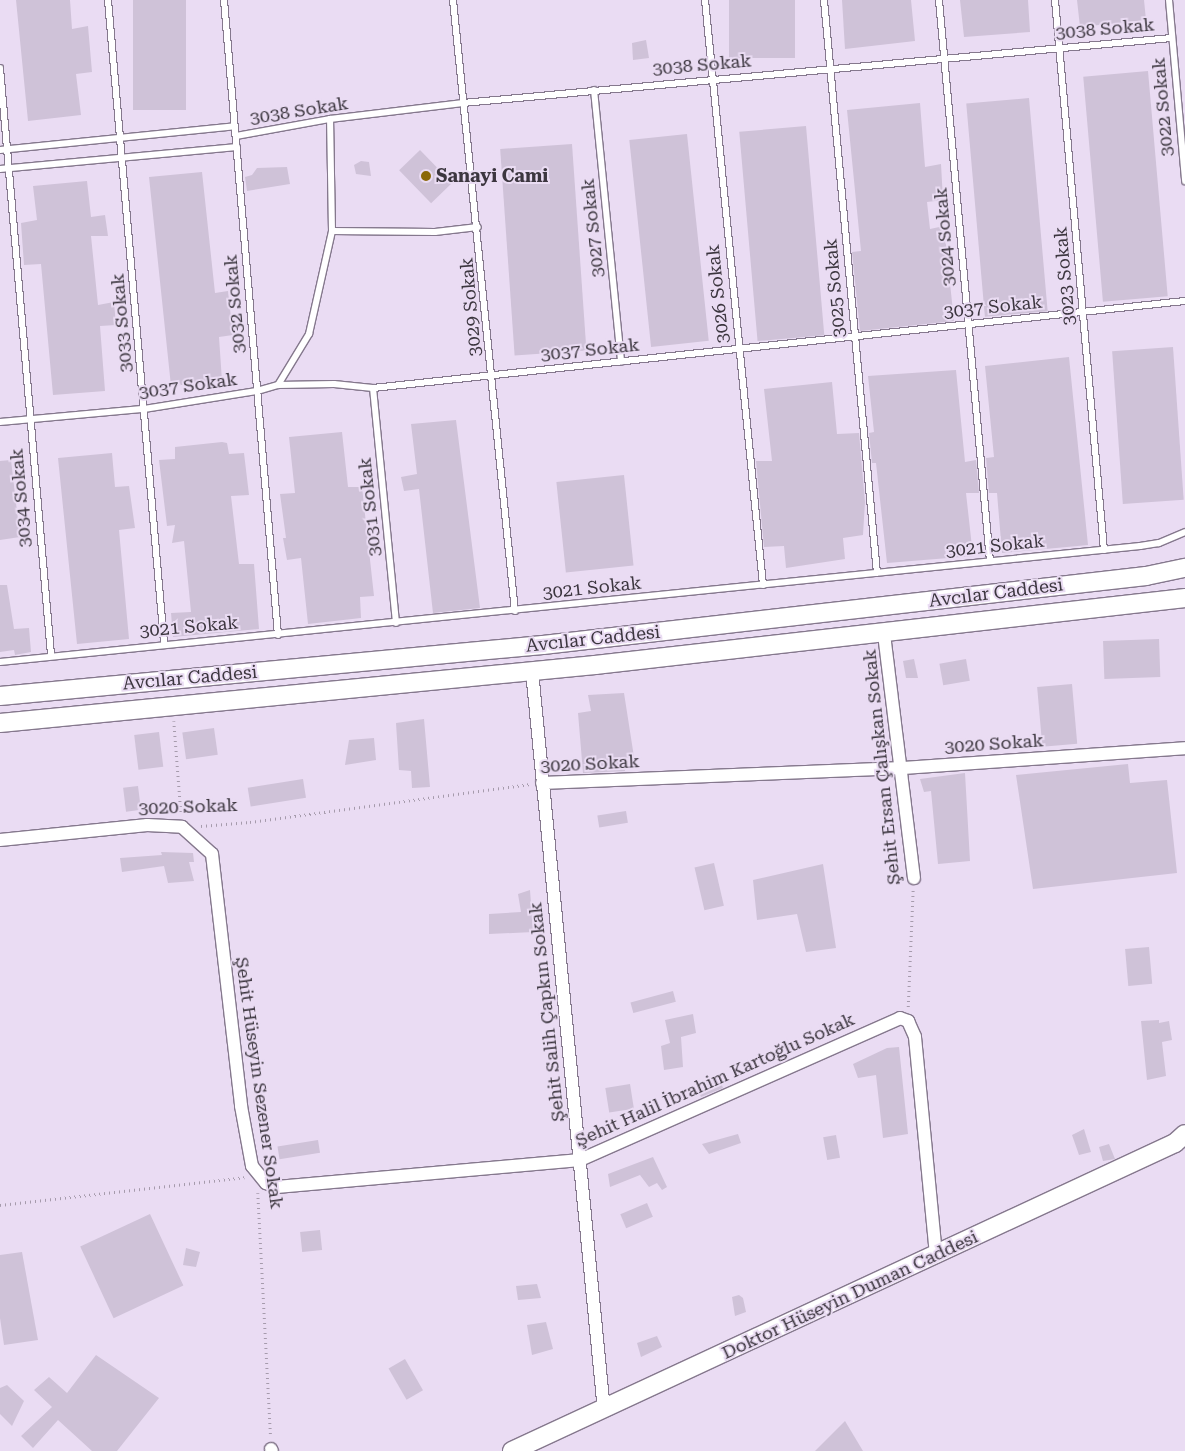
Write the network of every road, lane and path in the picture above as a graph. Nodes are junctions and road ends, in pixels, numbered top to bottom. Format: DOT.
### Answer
graph roads {
  1 [pos="108,0"];
  2 [pos="224,0"];
  3 [pos="453,0"];
  4 [pos="705,0"];
  5 [pos="824,0"];
  6 [pos="939,0"];
  7 [pos="1056,0"];
  8 [pos="1169,0"];
  9 [pos="1172,38"];
  10 [pos="1060,48"];
  11 [pos="944,59"];
  12 [pos="0,68"];
  13 [pos="830,69"];
  14 [pos="711,79"];
  15 [pos="594,90"];
  16 [pos="463,103"];
  17 [pos="330,119"];
  18 [pos="235,126"];
  19 [pos="236,136"];
  20 [pos="120,137"];
  21 [pos="237,147"];
  22 [pos="8,149"];
  23 [pos="0,150"];
  24 [pos="122,158"];
  25 [pos="10,168"];
  26 [pos="0,169"];
  27 [pos="1185,181"];
  28 [pos="478,227"];
  29 [pos="332,231"];
  30 [pos="1185,301"];
  31 [pos="1083,312"];
  32 [pos="968,324"];
  33 [pos="855,337"];
  34 [pos="739,349"];
  35 [pos="621,362"];
  36 [pos="492,375"];
  37 [pos="278,385"];
  38 [pos="373,388"];
  39 [pos="257,391"];
  40 [pos="144,408"];
  41 [pos="28,419"];
  42 [pos="0,422"];
  43 [pos="1185,532"];
  44 [pos="1104,550"];
  45 [pos="990,561"];
  46 [pos="1185,568"];
  47 [pos="877,573"];
  48 [pos="763,585"];
  49 [pos="1185,598"];
  50 [pos="515,611"];
  51 [pos="396,623"];
  52 [pos="884,634"];
  53 [pos="278,635"];
  54 [pos="164,643"];
  55 [pos="51,655"];
  56 [pos="0,662"];
  57 [pos="532,671"];
  58 [pos="0,696"];
  59 [pos="173,705"];
  60 [pos="0,723"];
  61 [pos="1185,748"];
  62 [pos="902,768"];
  63 [pos="542,782"];
  64 [pos="182,827"];
  65 [pos="0,840"];
  66 [pos="914,878"];
  67 [pos="908,1021"];
  68 [pos="1185,1134"];
  69 [pos="580,1160"];
  70 [pos="258,1176"];
  71 [pos="0,1205"];
  72 [pos="936,1254"];
  73 [pos="604,1410"];
  74 [pos="271,1450"];
  75 [pos="512,1451"];
  1 -- 20 [label="lane, 3033 Sokak"];
  2 -- 18 [label="lane, 3032 Sokak"];
  3 -- 16 [label="lane, 3029 Sokak"];
  4 -- 14 [label="lane, 3026 Sokak"];
  5 -- 13 [label="lane, 3025 Sokak"];
  6 -- 11 [label="lane, 3024 Sokak"];
  7 -- 10 [label="lane, 3023 Sokak"];
  8 -- 9 [label="lane, 3022 Sokak"];
  9 -- 10 [label="lane, 3038 Sokak"];
  9 -- 27 [label="lane, 3022 Sokak"];
  10 -- 11 [label="lane, 3038 Sokak"];
  10 -- 31 [label="lane, 3023 Sokak"];
  11 -- 13 [label="lane, 3038 Sokak"];
  11 -- 32 [label="lane, 3024 Sokak"];
  12 -- 22 [label="lane, 3034 Sokak"];
  13 -- 14 [label="lane, 3038 Sokak"];
  13 -- 33 [label="lane, 3025 Sokak"];
  14 -- 15 [label="lane, 3038 Sokak"];
  14 -- 34 [label="lane, 3026 Sokak"];
  15 -- 16 [label="lane, 3038 Sokak"];
  15 -- 35 [label="lane, 3027 Sokak"];
  16 -- 17 [label="lane, 3038 Sokak"];
  16 -- 28 [label="lane, 3029 Sokak"];
  17 -- 19 [label="lane, 3038 Sokak"];
  17 -- 29 [label="lane"];
  18 -- 19 [label="lane, 3032 Sokak"];
  18 -- 20 [label="lane, 3038 Sokak"];
  19 -- 21 [label="lane, 3032 Sokak"];
  20 -- 22 [label="lane, 3038 Sokak"];
  20 -- 24 [label="lane, 3033 Sokak"];
  21 -- 24 [label="lane, 3038 Sokak"];
  21 -- 39 [label="lane, 3032 Sokak"];
  22 -- 23 [label="lane, 3038 Sokak"];
  22 -- 25 [label="lane, 3034 Sokak"];
  24 -- 25 [label="lane, 3038 Sokak"];
  24 -- 40 [label="lane, 3033 Sokak"];
  25 -- 26 [label="lane, 3038 Sokak"];
  25 -- 41 [label="lane, 3034 Sokak"];
  28 -- 29 [label="lane"];
  28 -- 36 [label="lane, 3029 Sokak"];
  29 -- 37 [label="lane"];
  30 -- 31 [label="lane, 3037 Sokak"];
  31 -- 32 [label="lane, 3037 Sokak"];
  31 -- 44 [label="lane, 3023 Sokak"];
  32 -- 33 [label="lane, 3037 Sokak"];
  32 -- 45 [label="lane, 3024 Sokak"];
  33 -- 34 [label="lane, 3037 Sokak"];
  33 -- 47 [label="lane, 3025 Sokak"];
  34 -- 35 [label="lane, 3037 Sokak"];
  34 -- 48 [label="lane, 3026 Sokak"];
  35 -- 36 [label="lane, 3037 Sokak"];
  36 -- 38 [label="lane, 3037 Sokak"];
  36 -- 50 [label="lane, 3029 Sokak"];
  37 -- 38 [label="lane, 3037 Sokak"];
  37 -- 39 [label="lane, 3037 Sokak"];
  38 -- 51 [label="lane, 3031 Sokak"];
  39 -- 40 [label="lane, 3037 Sokak"];
  39 -- 53 [label="lane, 3032 Sokak"];
  40 -- 41 [label="lane, 3037 Sokak"];
  40 -- 54 [label="lane, 3033 Sokak"];
  41 -- 42 [label="lane, 3037 Sokak"];
  41 -- 55 [label="lane, 3034 Sokak"];
  43 -- 44 [label="lane, 3021 Sokak"];
  44 -- 45 [label="lane, 3021 Sokak"];
  45 -- 47 [label="lane, 3021 Sokak"];
  46 -- 58 [label="main road, Avcılar Caddesi"];
  47 -- 48 [label="lane, 3021 Sokak"];
  48 -- 50 [label="lane, 3021 Sokak"];
  49 -- 52 [label="main road, Avcılar Caddesi"];
  50 -- 51 [label="lane, 3021 Sokak"];
  51 -- 53 [label="lane, 3021 Sokak"];
  52 -- 57 [label="main road, Avcılar Caddesi"];
  52 -- 62 [label="street, Şehit Ersan Çalışkan Sokak"];
  53 -- 54 [label="lane, 3021 Sokak"];
  54 -- 55 [label="lane, 3021 Sokak"];
  55 -- 56 [label="lane, 3021 Sokak"];
  57 -- 59 [label="main road, Avcılar Caddesi"];
  57 -- 63 [label="street, Şehit Salih Çapkın Sokak"];
  59 -- 60 [label="main road, Avcılar Caddesi"];
  59 -- 64 [label="path"];
  61 -- 62 [label="street, 3020 Sokak"];
  62 -- 63 [label="street, 3020 Sokak"];
  62 -- 66 [label="street, Şehit Ersan Çalışkan Sokak"];
  63 -- 64 [label="path, 3020 Sokak"];
  63 -- 69 [label="street, Şehit Salih Çapkın Sokak"];
  64 -- 65 [label="street, 3020 Sokak"];
  64 -- 70 [label="street, Şehit Hüseyin Sezener Sokak"];
  66 -- 67 [label="path, Şehit Ersan Çalışkan Sokak"];
  67 -- 69 [label="street, Şehit Halil İbrahim Kartoğlu Sokak"];
  67 -- 72 [label="street"];
  68 -- 72 [label="main road, Doktor Hüseyin Duman Caddesi"];
  69 -- 70 [label="street, Şehit Halil İbrahim Kartoğlu Sokak"];
  69 -- 73 [label="street, Şehit Salih Çapkın Sokak"];
  70 -- 71 [label="path"];
  70 -- 74 [label="path, Şehit Hüseyin Sezener Sokak"];
  72 -- 73 [label="main road, Doktor Hüseyin Duman Caddesi"];
  73 -- 75 [label="main road, Doktor Hüseyin Duman Caddesi"];
}
